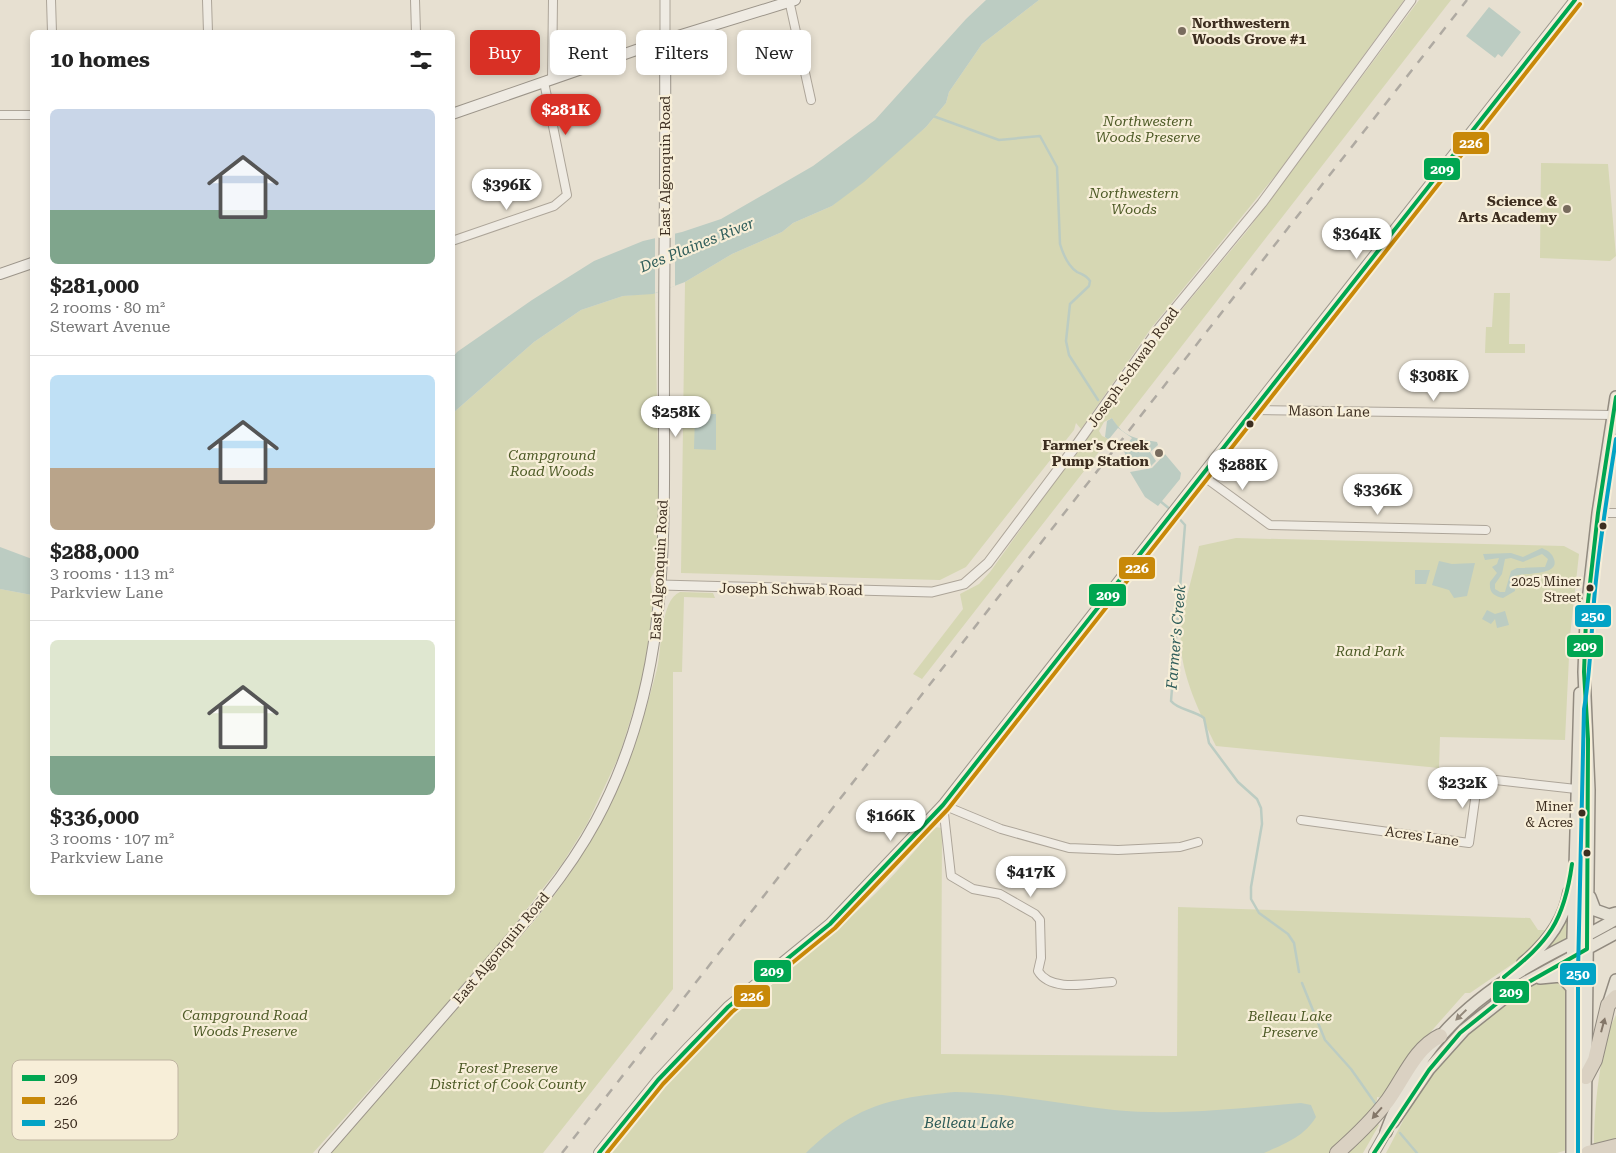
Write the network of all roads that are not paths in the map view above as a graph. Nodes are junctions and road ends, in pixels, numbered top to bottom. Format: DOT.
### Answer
graph roads {
  1 [pos="51,0"];
  2 [pos="207,0"];
  3 [pos="415,0"];
  4 [pos="553,0"];
  5 [pos="665,0"];
  6 [pos="1411,0"];
  7 [pos="1575,0"];
  8 [pos="791,1"];
  9 [pos="52,30"];
  10 [pos="208,30"];
  11 [pos="416,30"];
  12 [pos="665,30"];
  13 [pos="697,30"];
  14 [pos="636,50"];
  15 [pos="665,75"];
  16 [pos="548,80"];
  17 [pos="811,100"];
  18 [pos="455,113"];
  19 [pos="0,115"];
  20 [pos="30,116"];
  21 [pos="455,240"];
  22 [pos="30,264"];
  23 [pos="0,274"];
  24 [pos="1616,397"];
  25 [pos="1254,410"];
  26 [pos="1613,415"];
  27 [pos="1203,476"];
  28 [pos="1598,513"];
  29 [pos="1616,513"];
  30 [pos="1486,530"];
  31 [pos="661,586"];
  32 [pos="1584,672"];
  33 [pos="1576,789"];
  34 [pos="942,805"];
  35 [pos="1301,820"];
  36 [pos="1198,842"];
  37 [pos="1574,846"];
  38 [pos="1588,891"];
  39 [pos="1616,913"];
  40 [pos="1616,919"];
  41 [pos="1616,933"];
  42 [pos="1588,935"];
  43 [pos="1572,943"];
  44 [pos="1588,949"];
  45 [pos="1572,957"];
  46 [pos="1616,980"];
  47 [pos="1112,982"];
  48 [pos="1522,984"];
  49 [pos="1572,988"];
  50 [pos="1483,995"];
  51 [pos="1612,1001"];
  52 [pos="1440,1036"];
  53 [pos="1586,1077"];
  54 [pos="1386,1132"];
  55 [pos="1616,1146"];
  56 [pos="1589,1152"];
  57 [pos="324,1153"];
  58 [pos="599,1153"];
  59 [pos="1337,1153"];
  60 [pos="1374,1153"];
  61 [pos="1572,1153"];
  1 -- 9 [label="street"];
  2 -- 10 [label="street"];
  3 -- 11 [label="street"];
  4 -- 16 [label="street"];
  5 -- 12 [label="street, East Algonquin Road"];
  6 -- 31 [label="street, Joseph Schwab Road"];
  7 -- 25 [label="main road"];
  8 -- 13 [label="main road"];
  8 -- 17 [label="street"];
  14 -- 16 [label="main road"];
  15 -- 31 [label="main road, East Algonquin Road"];
  16 -- 18 [label="main road"];
  16 -- 21 [label="street"];
  19 -- 20 [label="street"];
  22 -- 23 [label="main road"];
  24 -- 26 [label="main road"];
  25 -- 26 [label="street, Mason Lane"];
  25 -- 27 [label="main road"];
  26 -- 28 [label="main road"];
  27 -- 30 [label="street"];
  27 -- 34 [label="main road"];
  28 -- 29 [label="street"];
  28 -- 32 [label="main road"];
  31 -- 57 [label="main road, East Algonquin Road"];
  32 -- 33 [label="main road"];
  32 -- 38 [label="main road"];
  33 -- 35 [label="street, Acres Lane"];
  33 -- 37 [label="main road"];
  34 -- 36 [label="street"];
  34 -- 47 [label="street"];
  34 -- 58 [label="main road"];
  37 -- 43 [label="main road"];
  37 -- 50 [label="main road"];
  38 -- 39 [label="main road"];
  38 -- 42 [label="main road"];
  40 -- 42 [label="main road"];
  41 -- 44 [label="main road"];
  42 -- 43 [label="main road"];
  42 -- 44 [label="main road"];
  43 -- 45 [label="main road"];
  43 -- 50 [label="main road"];
  44 -- 45 [label="main road"];
  44 -- 53 [label="main road"];
  45 -- 48 [label="main road"];
  45 -- 49 [label="main road"];
  46 -- 51 [label="main road"];
  48 -- 49 [label="main road"];
  48 -- 54 [label="main road"];
  49 -- 61 [label="main road"];
  50 -- 52 [label="main road, one-way"];
  53 -- 51 [label="highway, one-way"];
  52 -- 54 [label="main road"];
  52 -- 59 [label="highway, one-way"];
  53 -- 56 [label="main road"];
  54 -- 60 [label="main road"];
  55 -- 56 [label="highway"];
}
